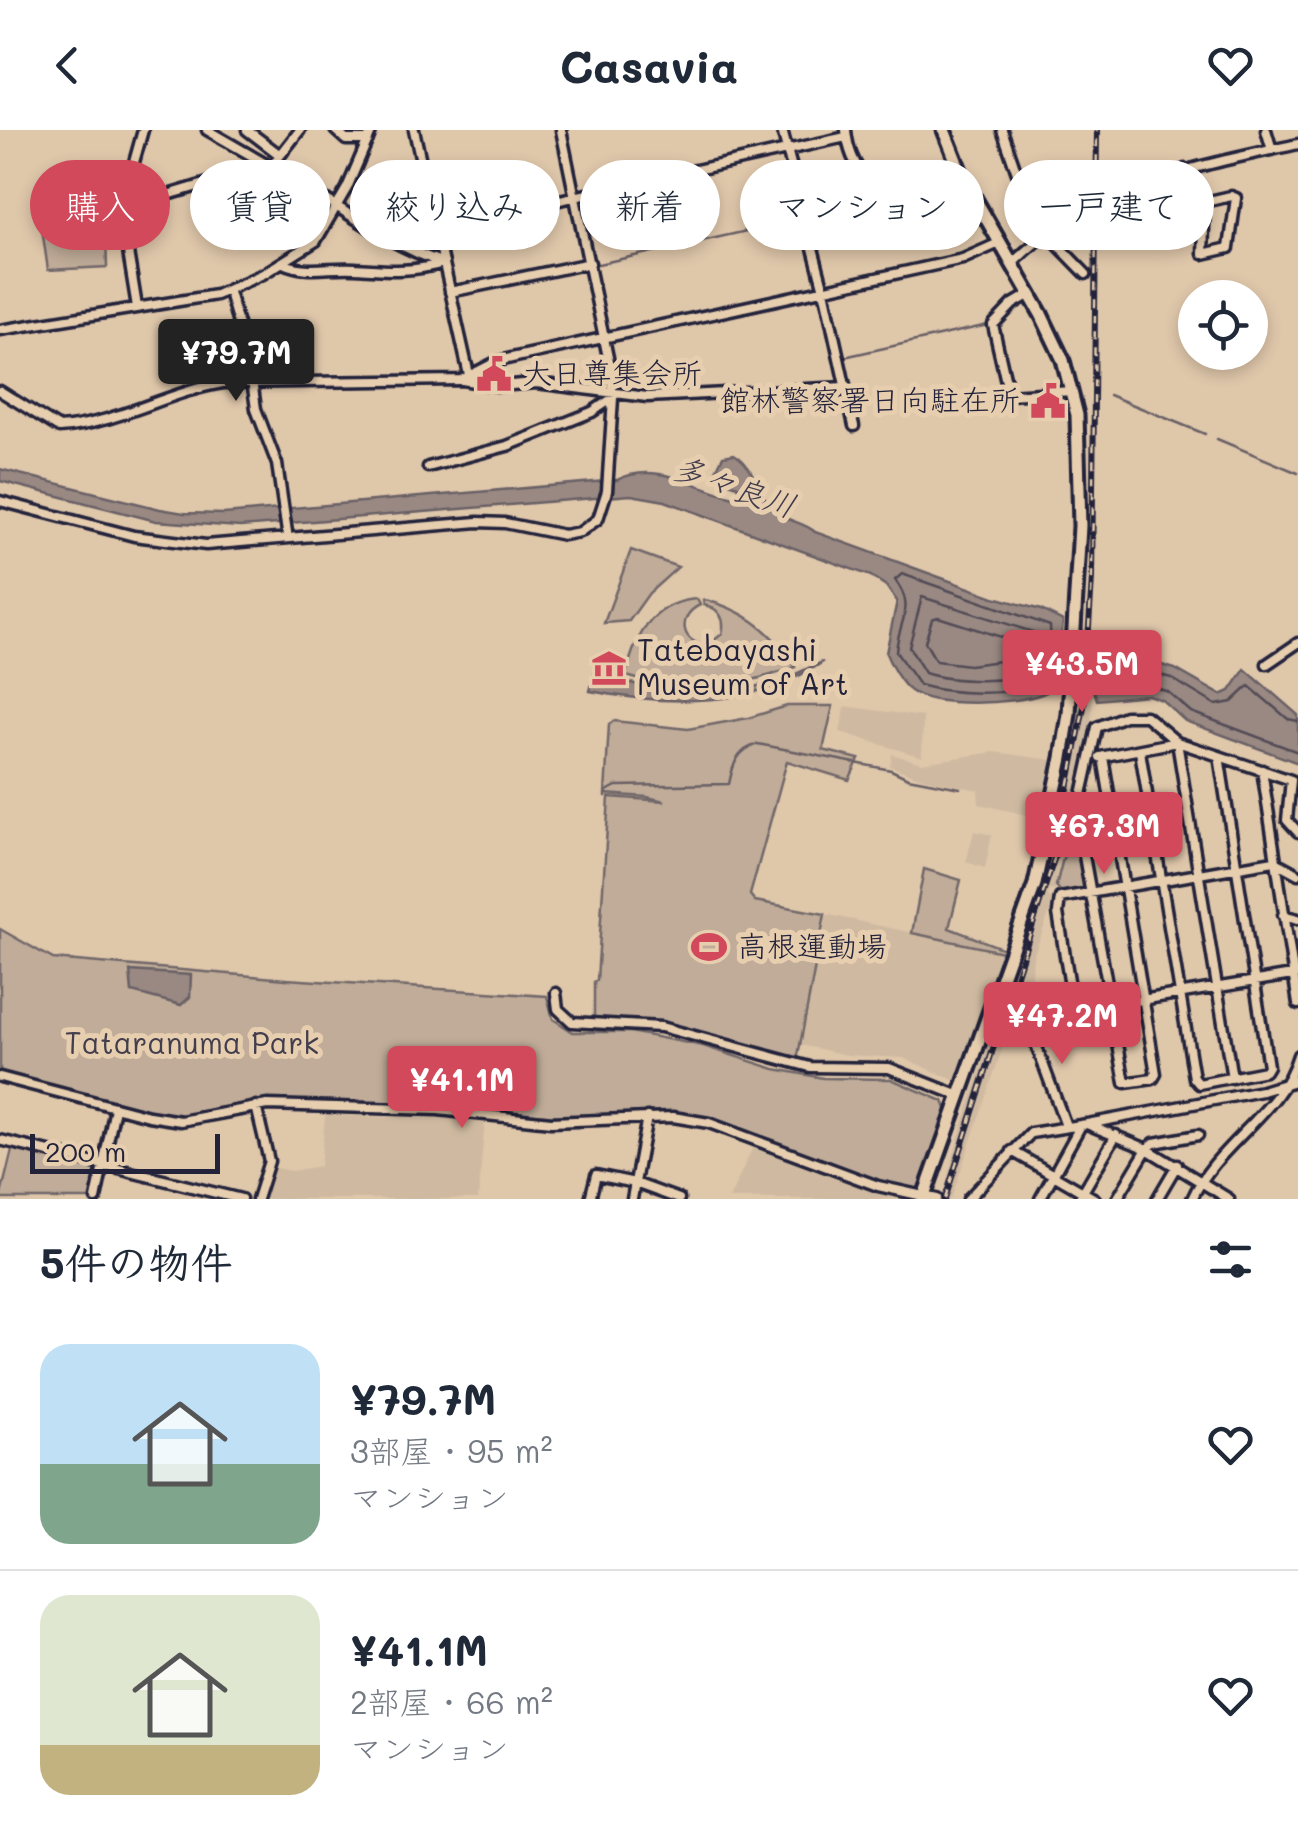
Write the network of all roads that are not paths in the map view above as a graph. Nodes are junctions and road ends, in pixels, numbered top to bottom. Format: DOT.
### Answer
graph roads {
  1 [pos="142,130"];
  2 [pos="207,130"];
  3 [pos="247,130"];
  4 [pos="300,130"];
  5 [pos="335,130"];
  6 [pos="372,130"];
  7 [pos="414,130"];
  8 [pos="561,130"];
  9 [pos="782,130"];
  10 [pos="944,130"];
  11 [pos="1002,130"];
  12 [pos="1266,130"];
  13 [pos="846,134"];
  14 [pos="368,140"];
  15 [pos="1298,144"];
  16 [pos="788,150"];
  17 [pos="1272,150"];
  18 [pos="280,155"];
  19 [pos="134,160"];
  20 [pos="258,160"];
  21 [pos="275,160"];
  22 [pos="421,160"];
  23 [pos="854,160"];
  24 [pos="956,160"];
  25 [pos="1013,160"];
  26 [pos="1214,163"];
  27 [pos="575,196"];
  28 [pos="560,199"];
  29 [pos="1205,202"];
  30 [pos="330,204"];
  31 [pos="335,208"];
  32 [pos="984,215"];
  33 [pos="1000,244"];
  34 [pos="127,250"];
  35 [pos="441,250"];
  36 [pos="1026,250"];
  37 [pos="1059,250"];
  38 [pos="283,263"];
  39 [pos="444,263"];
  40 [pos="590,263"];
  41 [pos="1012,264"];
  42 [pos="1086,274"];
  43 [pos="824,290"];
  44 [pos="228,292"];
  45 [pos="450,292"];
  46 [pos="1030,294"];
  47 [pos="136,307"];
  48 [pos="0,330"];
  49 [pos="606,336"];
  50 [pos="465,378"];
  51 [pos="252,383"];
  52 [pos="846,386"];
  53 [pos="0,390"];
  54 [pos="1072,391"];
  55 [pos="614,395"];
  56 [pos="854,426"];
  57 [pos="428,468"];
  58 [pos="0,501"];
  59 [pos="288,532"];
  60 [pos="1298,643"];
  61 [pos="1267,664"];
  62 [pos="1177,742"];
  63 [pos="1140,751"];
  64 [pos="1219,756"];
  65 [pos="1091,757"];
  66 [pos="1103,757"];
  67 [pos="1262,770"];
  68 [pos="1298,832"];
  69 [pos="1274,861"];
  70 [pos="1236,868"];
  71 [pos="1198,874"];
  72 [pos="1298,874"];
  73 [pos="1161,879"];
  74 [pos="1125,885"];
  75 [pos="1089,892"];
  76 [pos="1283,915"];
  77 [pos="1298,919"];
  78 [pos="1295,974"];
  79 [pos="1255,982"];
  80 [pos="1217,987"];
  81 [pos="556,993"];
  82 [pos="1181,994"];
  83 [pos="1144,1000"];
  84 [pos="1298,1004"];
  85 [pos="1110,1005"];
  86 [pos="1074,1011"];
  87 [pos="1298,1055"];
  88 [pos="2,1077"];
  89 [pos="1232,1078"];
  90 [pos="1298,1080"];
  91 [pos="1286,1085"];
  92 [pos="0,1092"];
  93 [pos="960,1096"];
  94 [pos="256,1106"];
  95 [pos="116,1108"];
  96 [pos="647,1116"];
  97 [pos="1084,1124"];
  98 [pos="1066,1126"];
  99 [pos="1198,1134"];
  100 [pos="1116,1135"];
  101 [pos="0,1140"];
  102 [pos="1147,1149"];
  103 [pos="1012,1151"];
  104 [pos="106,1164"];
  105 [pos="1176,1165"];
  106 [pos="1054,1175"];
  107 [pos="1200,1180"];
  108 [pos="634,1183"];
  109 [pos="1081,1196"];
  110 [pos="928,1198"];
  111 [pos="96,1199"];
  112 [pos="240,1199"];
  113 [pos="257,1199"];
  114 [pos="590,1199"];
  115 [pos="632,1199"];
  116 [pos="679,1199"];
  117 [pos="968,1199"];
  118 [pos="1040,1199"];
  119 [pos="1095,1199"];
  120 [pos="1117,1199"];
  121 [pos="1157,1199"];
  122 [pos="1192,1199"];
  123 [pos="1229,1199"];
  1 -- 19 [label="street"];
  2 -- 20 [label="street"];
  3 -- 18 [label="street"];
  4 -- 18 [label="street"];
  5 -- 14 [label="street"];
  6 -- 14 [label="street"];
  7 -- 22 [label="street"];
  8 -- 27 [label="street"];
  9 -- 16 [label="street"];
  10 -- 24 [label="highway"];
  11 -- 25 [label="street"];
  12 -- 17 [label="street"];
  13 -- 16 [label="street"];
  13 -- 23 [label="street"];
  14 -- 31 [label="street"];
  15 -- 17 [label="street"];
  16 -- 27 [label="street"];
  16 -- 43 [label="street"];
  17 -- 26 [label="street"];
  18 -- 21 [label="street"];
  27 -- 28 [label="street"];
  27 -- 40 [label="street"];
  29 -- 29 [label="street"];
  30 -- 31 [label="street"];
  31 -- 38 [label="street"];
  31 -- 39 [label="street"];
  32 -- 33 [label="highway"];
  33 -- 41 [label="highway"];
  33 -- 43 [label="street"];
  34 -- 47 [label="street"];
  35 -- 39 [label="street"];
  36 -- 41 [label="street"];
  37 -- 42 [label="street"];
  38 -- 39 [label="street"];
  38 -- 44 [label="street"];
  39 -- 45 [label="street"];
  40 -- 45 [label="street"];
  40 -- 49 [label="street"];
  41 -- 46 [label="highway"];
  43 -- 49 [label="street"];
  43 -- 52 [label="street"];
  44 -- 47 [label="street"];
  44 -- 51 [label="street"];
  45 -- 50 [label="street"];
  46 -- 54 [label="highway"];
  46 -- 54 [label="street"];
  47 -- 48 [label="street"];
  49 -- 50 [label="street"];
  49 -- 55 [label="street"];
  50 -- 51 [label="street"];
  50 -- 55 [label="street"];
  51 -- 53 [label="street"];
  51 -- 59 [label="street"];
  52 -- 55 [label="street"];
  52 -- 56 [label="street"];
  54 -- 93 [label="highway"];
  55 -- 57 [label="street"];
  55 -- 58 [label="street"];
  60 -- 61 [label="street"];
  62 -- 63 [label="street"];
  62 -- 64 [label="street"];
  62 -- 65 [label="street"];
  62 -- 71 [label="street"];
  63 -- 66 [label="street"];
  63 -- 73 [label="street"];
  64 -- 67 [label="street"];
  64 -- 70 [label="street"];
  65 -- 66 [label="street"];
  65 -- 75 [label="street"];
  66 -- 74 [label="street"];
  67 -- 68 [label="street"];
  67 -- 69 [label="street"];
  69 -- 70 [label="street"];
  69 -- 72 [label="street"];
  69 -- 76 [label="street"];
  70 -- 71 [label="street"];
  70 -- 79 [label="street"];
  71 -- 73 [label="street"];
  71 -- 80 [label="street"];
  73 -- 74 [label="street"];
  73 -- 82 [label="street"];
  74 -- 75 [label="street"];
  74 -- 83 [label="street"];
  75 -- 85 [label="street"];
  75 -- 86 [label="street"];
  76 -- 77 [label="street"];
  76 -- 78 [label="street"];
  78 -- 79 [label="street"];
  78 -- 84 [label="street"];
  79 -- 80 [label="street"];
  79 -- 89 [label="street"];
  80 -- 82 [label="street"];
  80 -- 89 [label="street"];
  81 -- 93 [label="street"];
  82 -- 83 [label="street"];
  82 -- 89 [label="street"];
  83 -- 85 [label="street"];
  83 -- 85 [label="street"];
  85 -- 86 [label="street"];
  86 -- 98 [label="street"];
  87 -- 91 [label="street"];
  88 -- 92 [label="street"];
  88 -- 95 [label="street"];
  90 -- 91 [label="street"];
  91 -- 97 [label="street"];
  91 -- 107 [label="street"];
  93 -- 110 [label="highway"];
  94 -- 95 [label="street"];
  94 -- 96 [label="street"];
  94 -- 113 [label="street"];
  95 -- 104 [label="street"];
  96 -- 108 [label="street"];
  96 -- 110 [label="street"];
  97 -- 98 [label="street"];
  97 -- 100 [label="street"];
  97 -- 106 [label="street"];
  98 -- 103 [label="street"];
  99 -- 102 [label="street"];
  100 -- 102 [label="street"];
  100 -- 109 [label="street"];
  101 -- 104 [label="street"];
  102 -- 105 [label="street"];
  102 -- 120 [label="street"];
  103 -- 106 [label="street"];
  103 -- 117 [label="street"];
  104 -- 111 [label="street"];
  104 -- 112 [label="street"];
  105 -- 107 [label="street"];
  105 -- 121 [label="street"];
  106 -- 109 [label="street"];
  106 -- 118 [label="street"];
  107 -- 122 [label="street"];
  107 -- 123 [label="street"];
  108 -- 114 [label="street"];
  108 -- 115 [label="street"];
  108 -- 116 [label="street"];
  109 -- 119 [label="street"];
}
